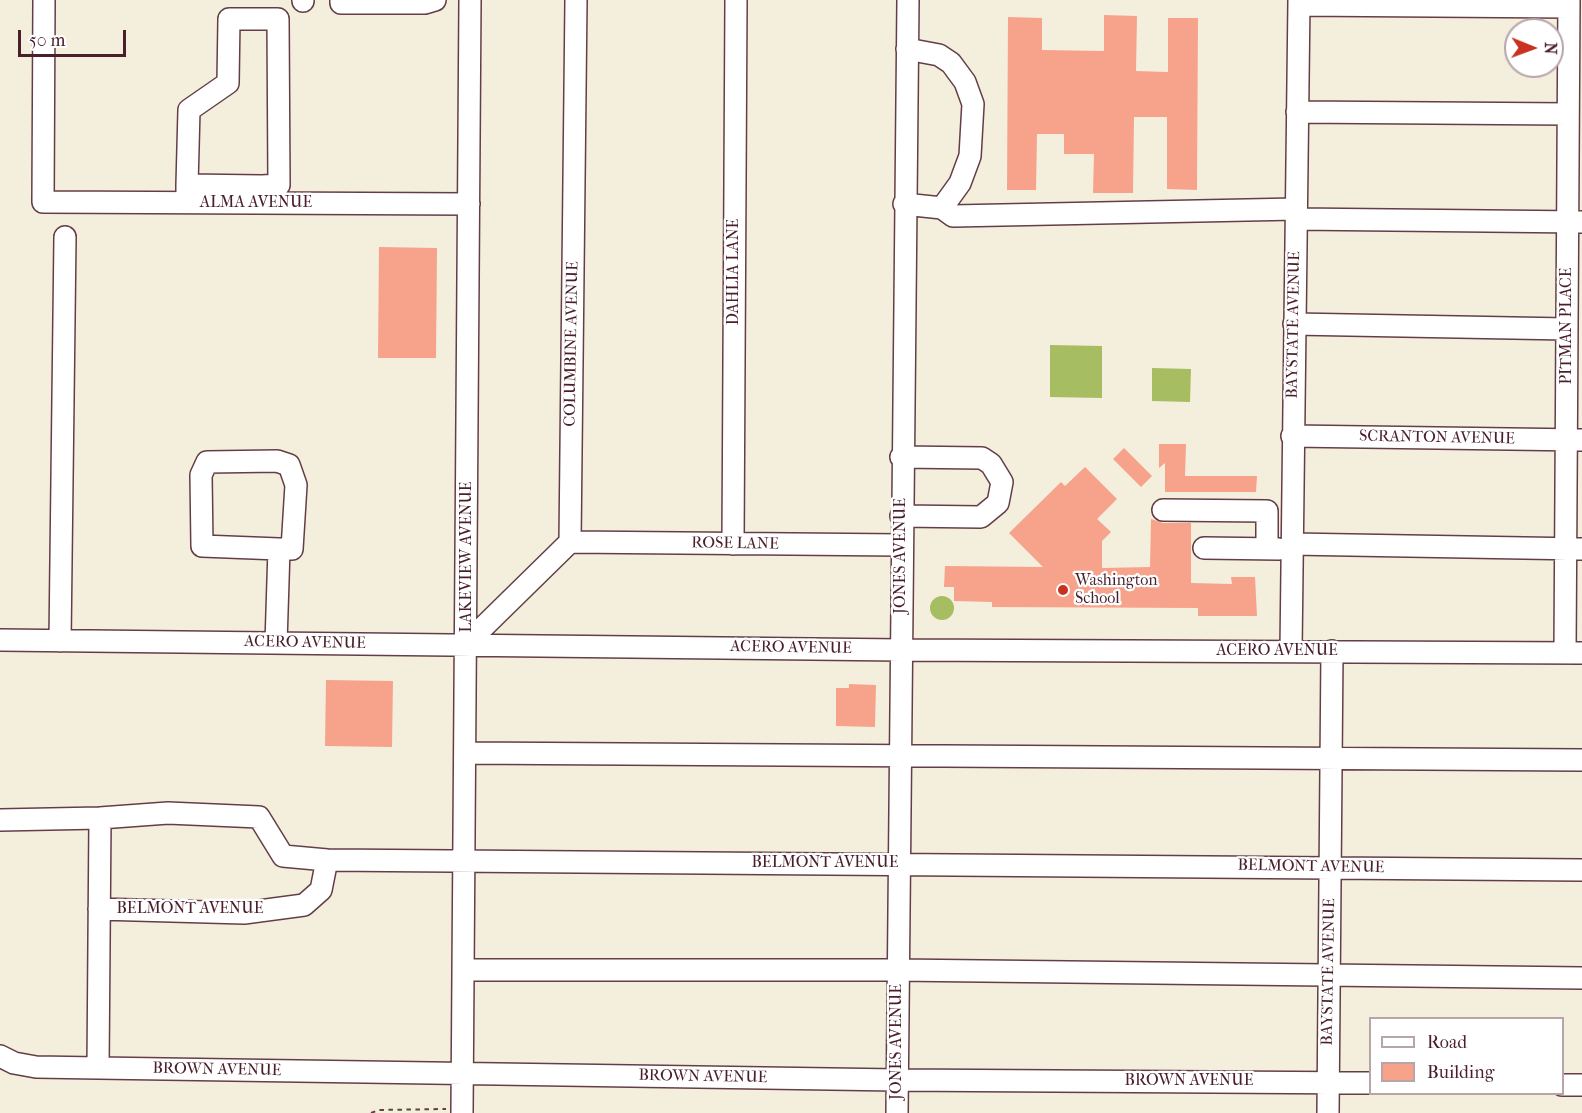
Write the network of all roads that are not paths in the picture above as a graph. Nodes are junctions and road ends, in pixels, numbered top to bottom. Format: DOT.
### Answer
graph roads {
  1 [pos="44,0"];
  2 [pos="342,0"];
  3 [pos="435,0"];
  4 [pos="470,0"];
  5 [pos="576,0"];
  6 [pos="736,0"];
  7 [pos="908,0"];
  8 [pos="1299,2"];
  9 [pos="1569,4"];
  10 [pos="1575,46"];
  11 [pos="907,49"];
  12 [pos="1298,112"];
  13 [pos="1568,114"];
  14 [pos="187,194"];
  15 [pos="262,195"];
  16 [pos="469,204"];
  17 [pos="904,204"];
  18 [pos="942,208"];
  19 [pos="1296,214"];
  20 [pos="1575,222"];
  21 [pos="65,237"];
  22 [pos="1574,280"];
  23 [pos="1294,324"];
  24 [pos="1567,329"];
  25 [pos="1574,384"];
  26 [pos="1292,436"];
  27 [pos="1574,440"];
  28 [pos="901,457"];
  29 [pos="1163,510"];
  30 [pos="901,516"];
  31 [pos="570,542"];
  32 [pos="733,544"];
  33 [pos="901,545"];
  34 [pos="1291,547"];
  35 [pos="1204,548"];
  36 [pos="279,549"];
  37 [pos="1267,549"];
  38 [pos="1574,549"];
  39 [pos="0,640"];
  40 [pos="60,640"];
  41 [pos="276,643"];
  42 [pos="466,644"];
  43 [pos="901,650"];
  44 [pos="1291,650"];
  45 [pos="1332,651"];
  46 [pos="1574,653"];
  47 [pos="465,753"];
  48 [pos="900,753"];
  49 [pos="1331,760"];
  50 [pos="1582,760"];
  51 [pos="100,818"];
  52 [pos="0,820"];
  53 [pos="327,860"];
  54 [pos="465,860"];
  55 [pos="898,863"];
  56 [pos="1330,867"];
  57 [pos="1582,870"];
  58 [pos="99,909"];
  59 [pos="464,970"];
  60 [pos="897,970"];
  61 [pos="1329,976"];
  62 [pos="1582,978"];
  63 [pos="0,1056"];
  64 [pos="98,1068"];
  65 [pos="463,1075"];
  66 [pos="897,1080"];
  67 [pos="1328,1082"];
  68 [pos="1369,1083"];
  69 [pos="1564,1085"];
  70 [pos="1582,1085"];
  71 [pos="462,1111"];
  72 [pos="897,1113"];
  73 [pos="1328,1113"];
  1 -- 14 [label="street, ALMA AVENUE"];
  2 -- 3 [label="street"];
  4 -- 16 [label="street, LAKEVIEW AVENUE"];
  5 -- 31 [label="street, COLUMBINE AVENUE"];
  6 -- 32 [label="street, DAHLIA LANE"];
  7 -- 11 [label="street, JONES AVENUE"];
  8 -- 9 [label="street"];
  8 -- 12 [label="street, BAYSTATE AVENUE"];
  9 -- 10 [label="street, PITMAN PLACE"];
  10 -- 13 [label="street, PITMAN PLACE"];
  11 -- 17 [label="street, JONES AVENUE"];
  11 -- 18 [label="street"];
  12 -- 13 [label="street"];
  12 -- 19 [label="street, BAYSTATE AVENUE"];
  13 -- 20 [label="street, PITMAN PLACE"];
  14 -- 15 [label="street, ALMA AVENUE"];
  14 -- 15 [label="street"];
  15 -- 16 [label="street, ALMA AVENUE"];
  16 -- 42 [label="street, LAKEVIEW AVENUE"];
  17 -- 18 [label="street"];
  17 -- 28 [label="street, JONES AVENUE"];
  18 -- 19 [label="street"];
  19 -- 20 [label="street"];
  19 -- 23 [label="street, BAYSTATE AVENUE"];
  20 -- 22 [label="street, PITMAN PLACE"];
  21 -- 40 [label="street"];
  22 -- 24 [label="street, PITMAN PLACE"];
  23 -- 24 [label="street"];
  23 -- 26 [label="street, BAYSTATE AVENUE"];
  24 -- 25 [label="street, PITMAN PLACE"];
  25 -- 27 [label="street, PITMAN PLACE"];
  26 -- 27 [label="street, SCRANTON AVENUE"];
  26 -- 34 [label="street, BAYSTATE AVENUE"];
  27 -- 38 [label="street, PITMAN PLACE"];
  28 -- 30 [label="street, JONES AVENUE"];
  28 -- 30 [label="street"];
  29 -- 37 [label="street"];
  30 -- 33 [label="street, JONES AVENUE"];
  31 -- 32 [label="street, ROSE LANE"];
  31 -- 42 [label="street"];
  32 -- 33 [label="street, ROSE LANE"];
  33 -- 43 [label="street, JONES AVENUE"];
  34 -- 37 [label="street"];
  34 -- 38 [label="street"];
  34 -- 44 [label="street, BAYSTATE AVENUE"];
  35 -- 37 [label="street"];
  36 -- 36 [label="street"];
  36 -- 41 [label="street"];
  38 -- 46 [label="street, PITMAN PLACE"];
  39 -- 40 [label="street, ACERO AVENUE"];
  40 -- 41 [label="street, ACERO AVENUE"];
  41 -- 42 [label="street, ACERO AVENUE"];
  42 -- 43 [label="street, ACERO AVENUE"];
  42 -- 47 [label="street, LAKEVIEW AVENUE"];
  43 -- 44 [label="street, ACERO AVENUE"];
  43 -- 48 [label="street, JONES AVENUE"];
  44 -- 45 [label="street, ACERO AVENUE"];
  45 -- 46 [label="street, ACERO AVENUE"];
  45 -- 49 [label="street, BAYSTATE AVENUE"];
  47 -- 48 [label="street"];
  47 -- 54 [label="street, LAKEVIEW AVENUE"];
  48 -- 49 [label="street"];
  48 -- 55 [label="street, JONES AVENUE"];
  49 -- 50 [label="street"];
  49 -- 56 [label="street, BAYSTATE AVENUE"];
  51 -- 52 [label="street"];
  51 -- 53 [label="street"];
  51 -- 58 [label="street"];
  53 -- 54 [label="street, BELMONT AVENUE"];
  53 -- 58 [label="street, BELMONT AVENUE"];
  54 -- 55 [label="street, BELMONT AVENUE"];
  54 -- 59 [label="street, LAKEVIEW AVENUE"];
  55 -- 56 [label="street, BELMONT AVENUE"];
  55 -- 60 [label="street, JONES AVENUE"];
  56 -- 57 [label="street, BELMONT AVENUE"];
  56 -- 61 [label="street, BAYSTATE AVENUE"];
  58 -- 64 [label="street"];
  59 -- 60 [label="street"];
  59 -- 65 [label="street, LAKEVIEW AVENUE"];
  60 -- 61 [label="street"];
  60 -- 66 [label="street, JONES AVENUE"];
  61 -- 62 [label="street"];
  61 -- 67 [label="street, BAYSTATE AVENUE"];
  63 -- 64 [label="street, BROWN AVENUE"];
  64 -- 65 [label="street, BROWN AVENUE"];
  65 -- 66 [label="street, BROWN AVENUE"];
  65 -- 71 [label="street, LAKEVIEW AVENUE"];
  66 -- 67 [label="street, BROWN AVENUE"];
  66 -- 72 [label="street, JONES AVENUE"];
  67 -- 68 [label="street, BROWN AVENUE"];
  67 -- 73 [label="street, BAYSTATE AVENUE"];
  69 -- 70 [label="street"];
}
